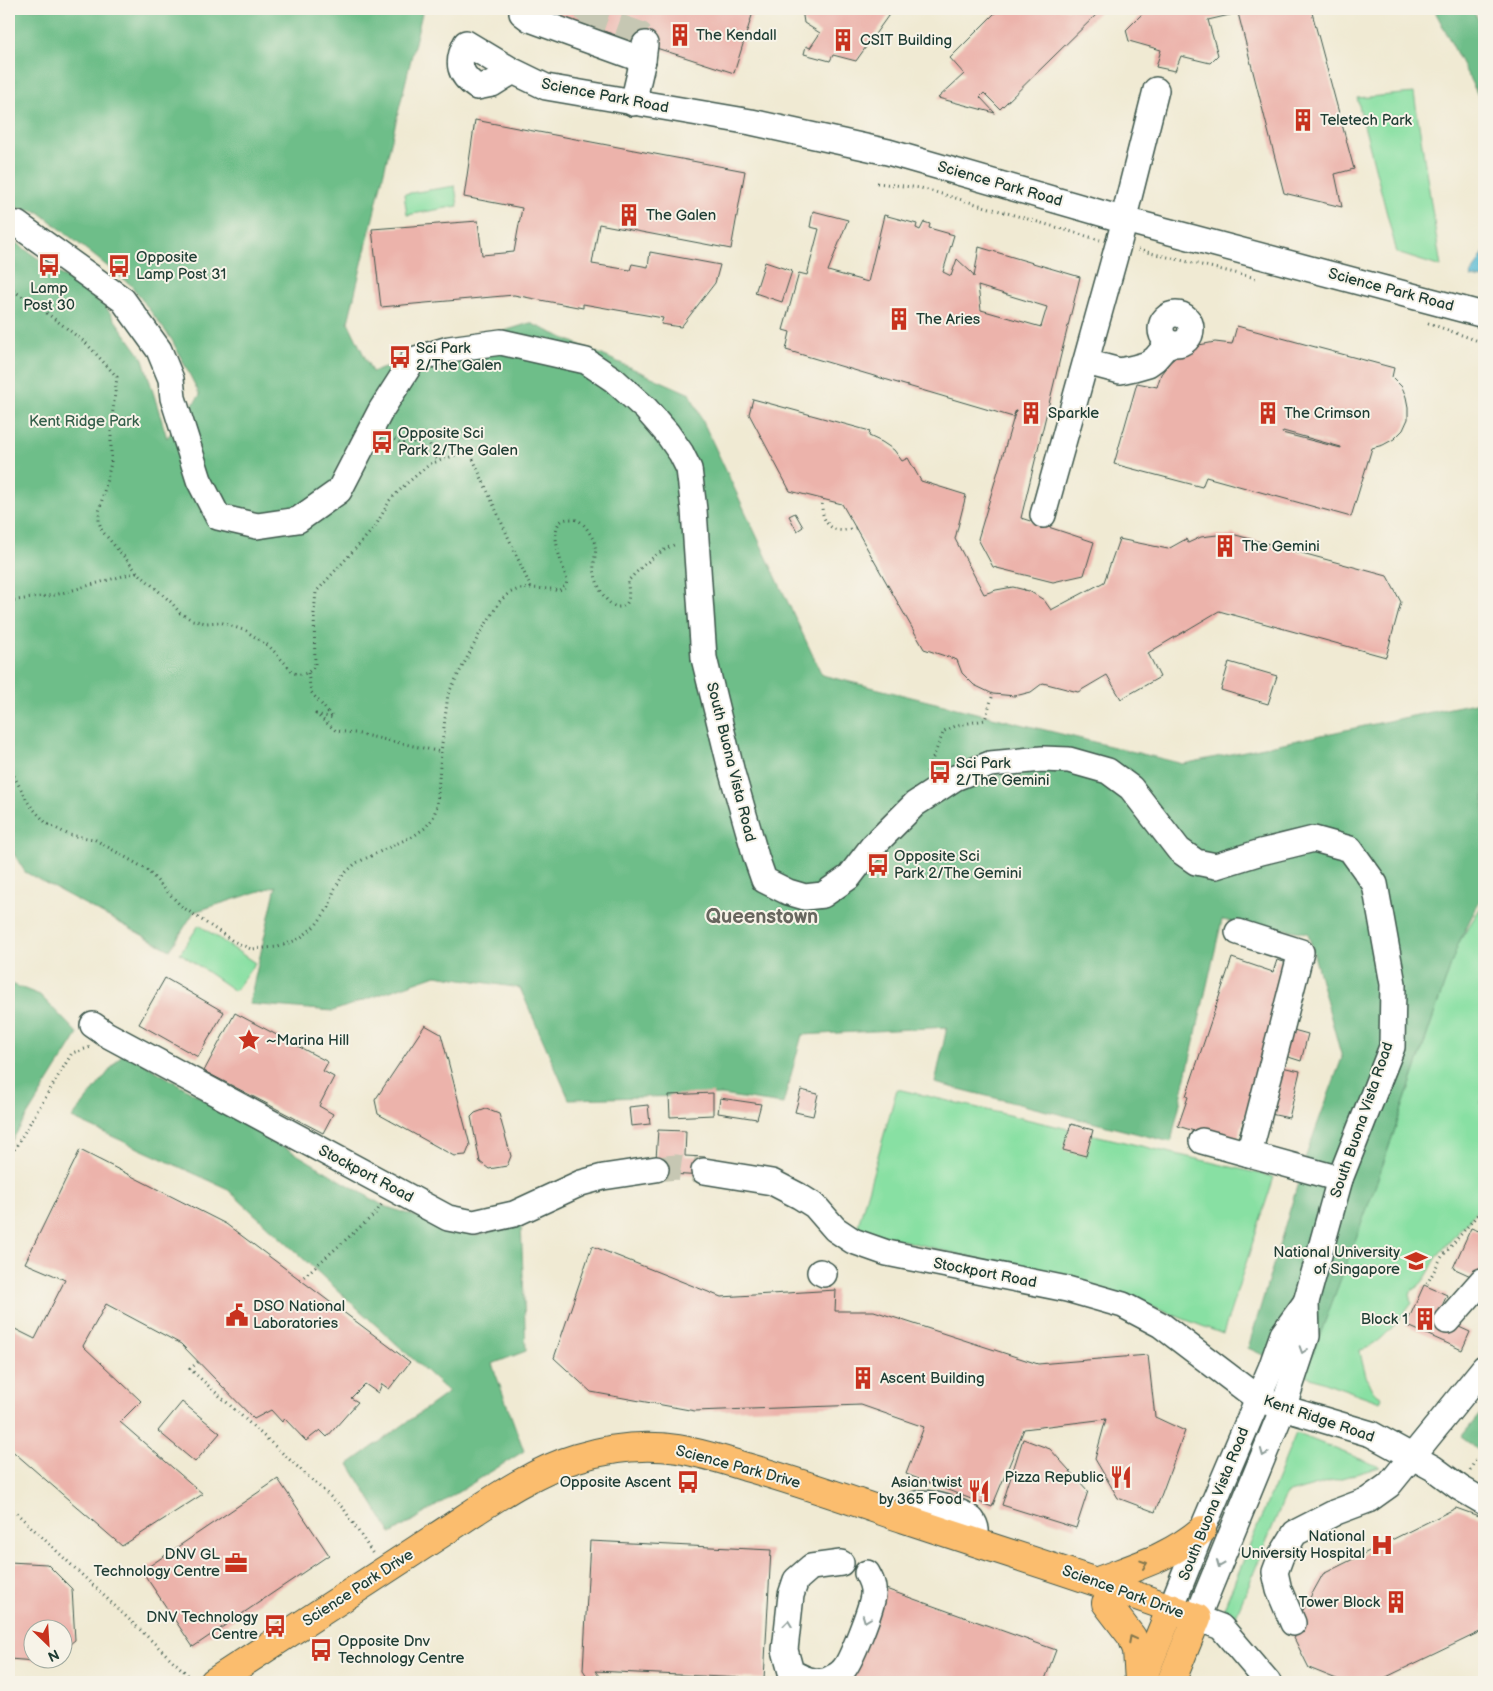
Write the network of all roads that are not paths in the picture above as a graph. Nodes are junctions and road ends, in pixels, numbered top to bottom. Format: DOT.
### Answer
graph roads {
  1 [pos="522,13"];
  2 [pos="466,43"];
  3 [pos="1156,90"];
  4 [pos="633,103"];
  5 [pos="1125,220"];
  6 [pos="9,223"];
  7 [pos="1484,315"];
  8 [pos="1168,343"];
  9 [pos="1086,362"];
  10 [pos="1043,515"];
  11 [pos="1238,932"];
  12 [pos="94,1035"];
  13 [pos="1202,1141"];
  14 [pos="1248,1154"];
  15 [pos="656,1169"];
  16 [pos="704,1170"];
  17 [pos="1340,1180"];
  18 [pos="1482,1281"];
  19 [pos="1306,1302"];
  20 [pos="1446,1321"];
  21 [pos="1484,1368"];
  22 [pos="1257,1398"];
  23 [pos="1283,1408"];
  24 [pos="1412,1456"];
  25 [pos="577,1465"];
  26 [pos="796,1489"];
  27 [pos="1484,1502"];
  28 [pos="1202,1530"];
  29 [pos="841,1563"];
  30 [pos="867,1573"];
  31 [pos="1102,1592"];
  32 [pos="1168,1616"];
  33 [pos="1293,1623"];
  34 [pos="1194,1627"];
  35 [pos="214,1682"];
  36 [pos="245,1682"];
  37 [pos="1140,1682"];
  38 [pos="1171,1682"];
  39 [pos="1268,1682"];
  1 -- 4 [label="street"];
  2 -- 4 [label="street, Science Park Road"];
  3 -- 5 [label="street"];
  4 -- 5 [label="street, Science Park Road"];
  5 -- 7 [label="street, Science Park Road"];
  5 -- 9 [label="street"];
  6 -- 17 [label="street, South Buona Vista Road"];
  8 -- 9 [label="street"];
  9 -- 10 [label="street"];
  11 -- 14 [label="street"];
  12 -- 15 [label="street, Stockport Road"];
  13 -- 14 [label="street"];
  14 -- 17 [label="street"];
  16 -- 22 [label="street, Stockport Road"];
  17 -- 19 [label="street, South Buona Vista Road"];
  18 -- 20 [label="street"];
  19 -- 22 [label="street, South Buona Vista Road"];
  19 -- 23 [label="street, South Buona Vista Road, one-way"];
  21 -- 24 [label="street"];
  22 -- 23 [label="street, Kent Ridge Road"];
  22 -- 28 [label="street, South Buona Vista Road"];
  23 -- 24 [label="street, Kent Ridge Road"];
  23 -- 34 [label="street, South Buona Vista Road, one-way"];
  24 -- 27 [label="street, Kent Ridge Road"];
  24 -- 33 [label="street"];
  25 -- 26 [label="main road, Science Park Drive"];
  25 -- 35 [label="main road, Science Park Drive"];
  25 -- 36 [label="main road, Science Park Drive"];
  26 -- 31 [label="main road, Science Park Drive"];
  26 -- 31 [label="main road, Science Park Drive"];
  31 -- 28 [label="main road, one-way"];
  28 -- 32 [label="street, South Buona Vista Road"];
  30 -- 29 [label="street, one-way"];
  31 -- 32 [label="main road, Science Park Drive"];
  37 -- 31 [label="main road, one-way"];
  32 -- 34 [label="main road, Science Park Drive"];
  32 -- 37 [label="main road, South Buona Vista Road"];
  34 -- 38 [label="main road, South Buona Vista Road"];
  34 -- 39 [label="street, Science Park Drive"];
}
